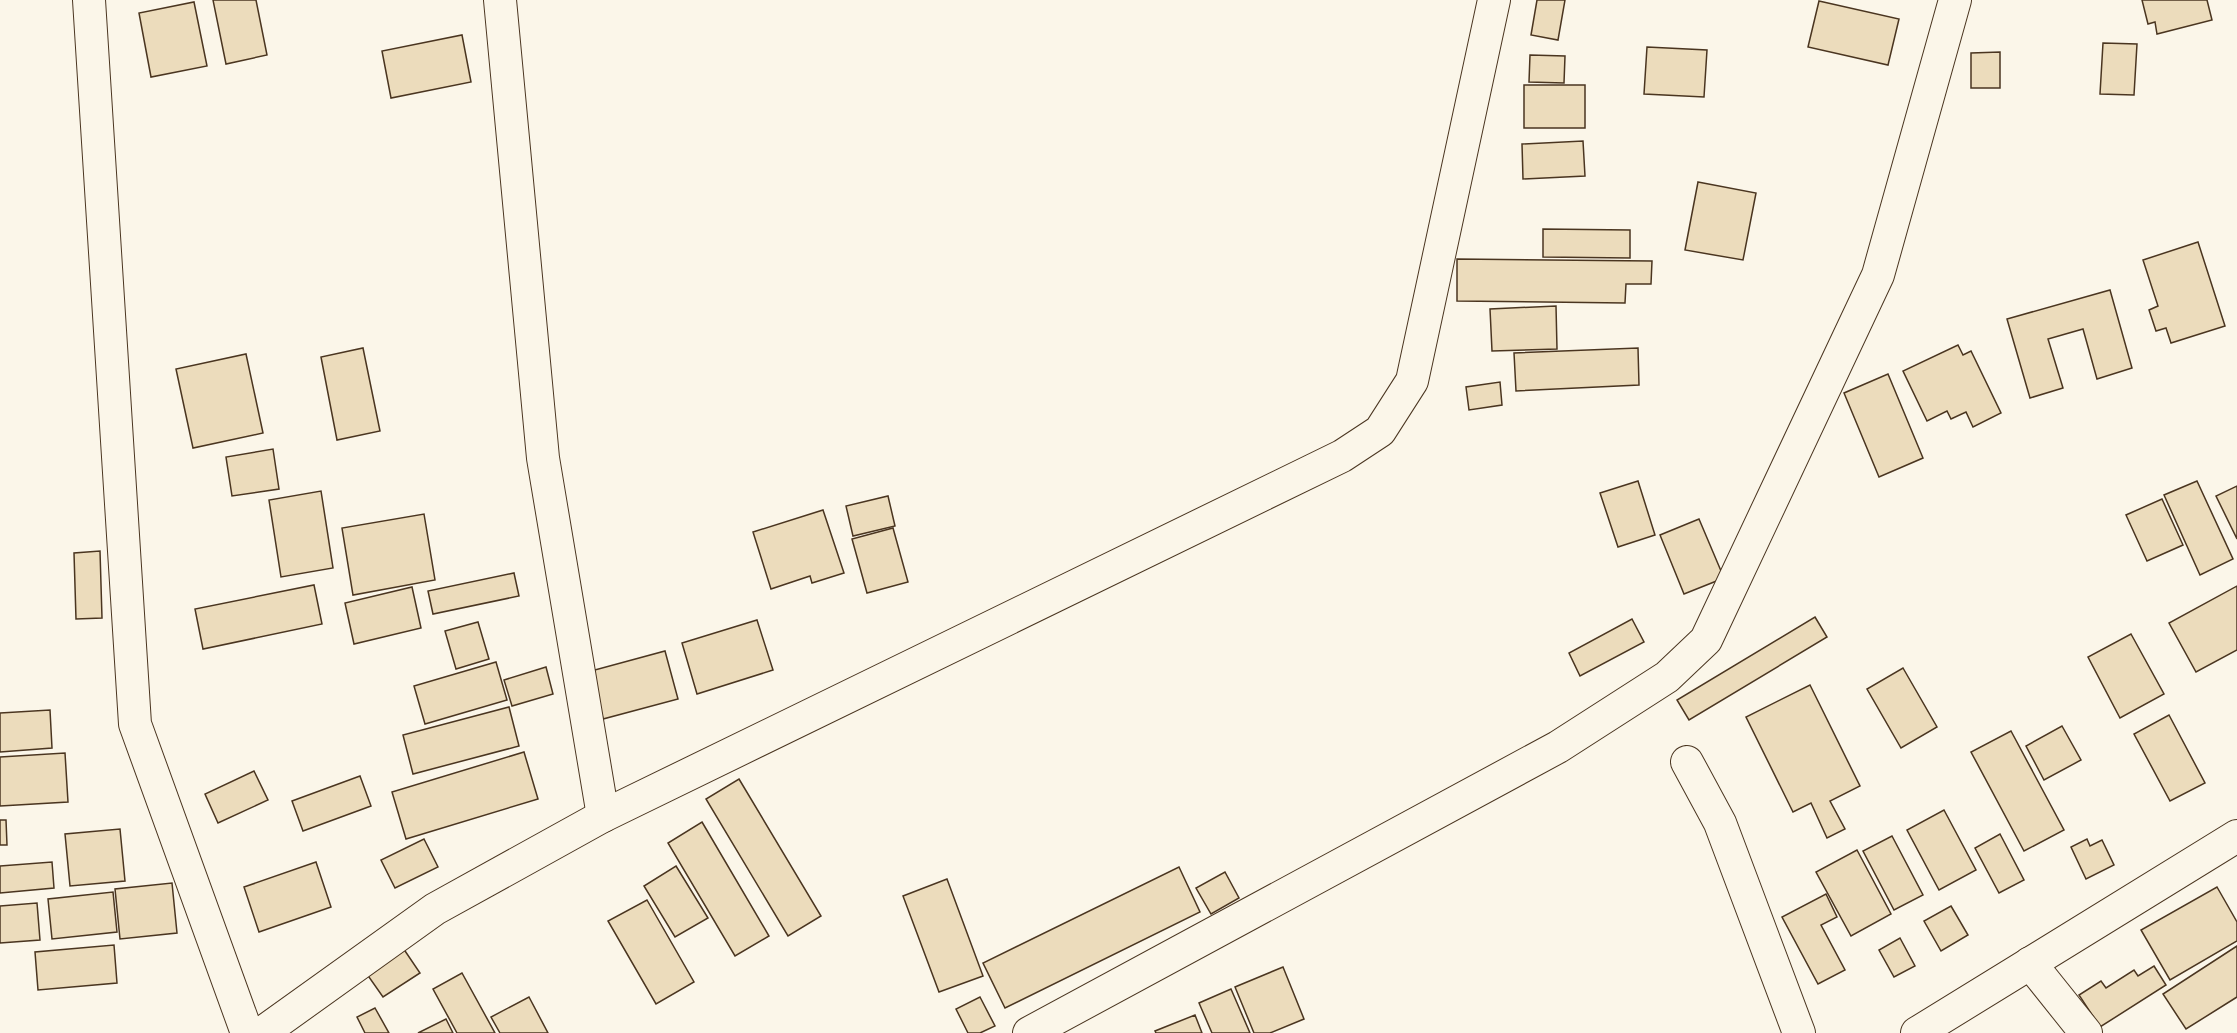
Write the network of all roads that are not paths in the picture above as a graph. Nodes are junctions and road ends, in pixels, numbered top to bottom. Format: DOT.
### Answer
graph roads {
  1 [pos="89,0"];
  2 [pos="500,0"];
  3 [pos="1494,0"];
  4 [pos="1955,0"];
  5 [pos="1687,762"];
  6 [pos="603,816"];
  7 [pos="2237,836"];
  8 [pos="2030,963"];
  9 [pos="248,1033"];
  10 [pos="262,1033"];
  11 [pos="1029,1033"];
  12 [pos="1799,1033"];
  13 [pos="1917,1033"];
  14 [pos="2086,1033"];
  1 -- 9 [label="street"];
  2 -- 6 [label="street"];
  3 -- 6 [label="street"];
  4 -- 11 [label="street"];
  5 -- 12 [label="street"];
  6 -- 10 [label="street"];
  7 -- 8 [label="street"];
  8 -- 13 [label="street"];
  8 -- 14 [label="street"];
}
